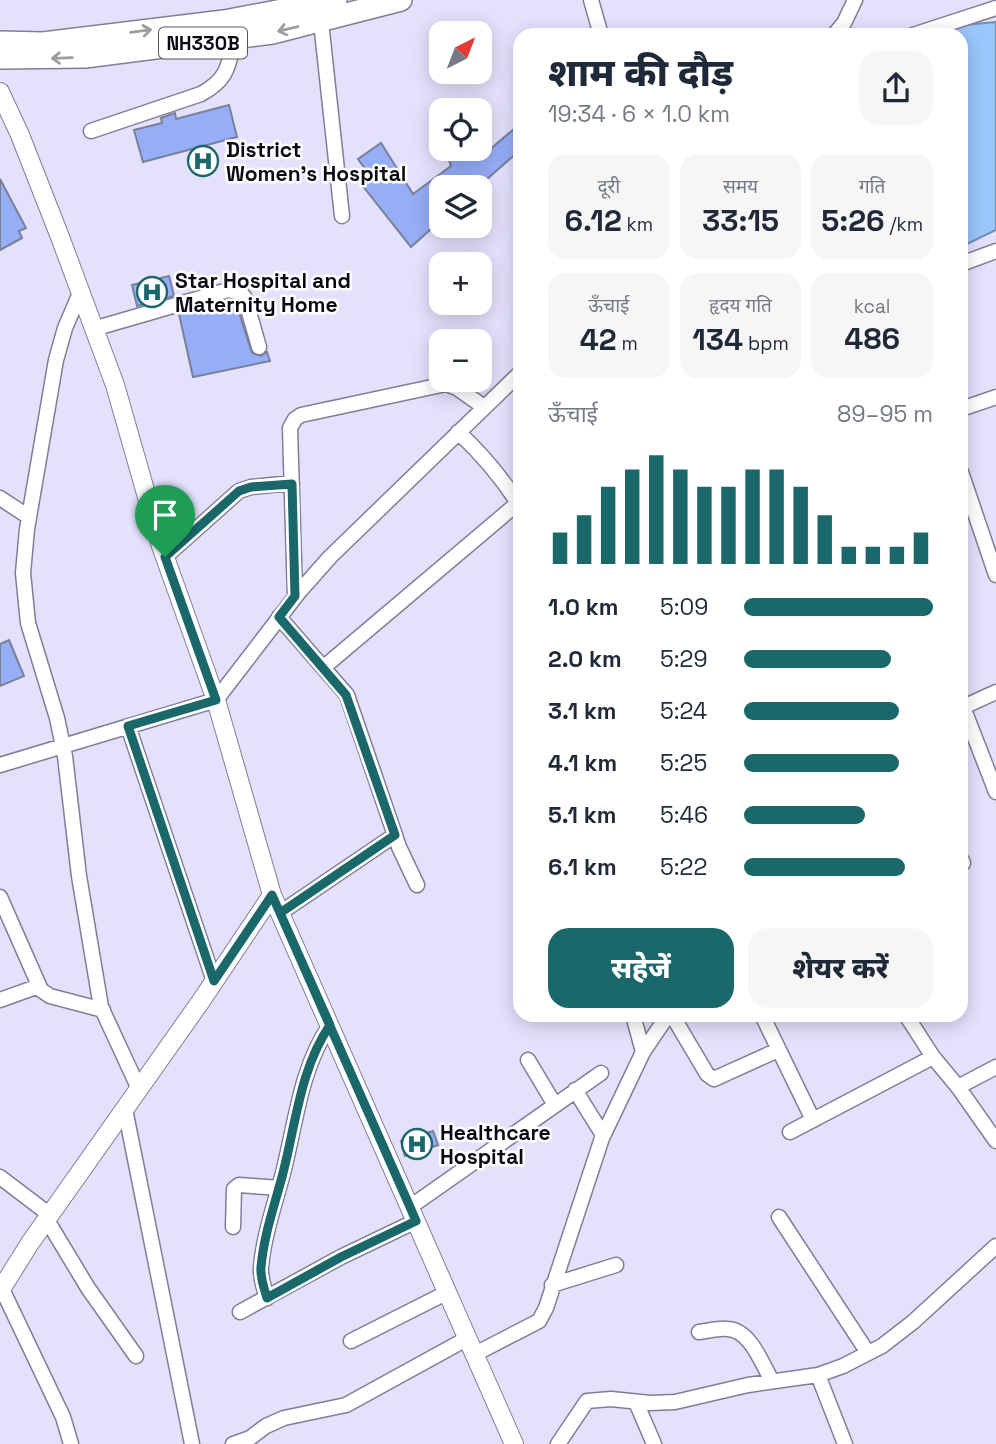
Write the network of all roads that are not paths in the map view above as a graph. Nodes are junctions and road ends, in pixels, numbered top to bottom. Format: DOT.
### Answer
graph roads {
  1 [pos="336,0"];
  2 [pos="401,0"];
  3 [pos="591,0"];
  4 [pos="855,0"];
  5 [pos="996,8"];
  6 [pos="321,22"];
  7 [pos="599,28"];
  8 [pos="840,28"];
  9 [pos="935,28"];
  10 [pos="235,38"];
  11 [pos="0,42"];
  12 [pos="0,58"];
  13 [pos="0,92"];
  14 [pos="6,114"];
  15 [pos="91,131"];
  16 [pos="342,216"];
  17 [pos="996,251"];
  18 [pos="968,261"];
  19 [pos="80,293"];
  20 [pos="93,329"];
  21 [pos="259,347"];
  22 [pos="513,380"];
  23 [pos="996,397"];
  24 [pos="484,407"];
  25 [pos="968,407"];
  26 [pos="458,432"];
  27 [pos="292,484"];
  28 [pos="968,492"];
  29 [pos="513,495"];
  30 [pos="0,498"];
  31 [pos="513,509"];
  32 [pos="29,517"];
  33 [pos="165,557"];
  34 [pos="994,564"];
  35 [pos="295,596"];
  36 [pos="279,617"];
  37 [pos="324,667"];
  38 [pos="996,692"];
  39 [pos="216,700"];
  40 [pos="968,705"];
  41 [pos="968,723"];
  42 [pos="128,726"];
  43 [pos="63,746"];
  44 [pos="0,765"];
  45 [pos="996,792"];
  46 [pos="395,835"];
  47 [pos="417,885"];
  48 [pos="272,895"];
  49 [pos="0,897"];
  50 [pos="280,913"];
  51 [pos="214,981"];
  52 [pos="39,986"];
  53 [pos="0,1000"];
  54 [pos="103,1010"];
  55 [pos="631,1022"];
  56 [pos="635,1022"];
  57 [pos="665,1022"];
  58 [pos="674,1022"];
  59 [pos="765,1022"];
  60 [pos="910,1022"];
  61 [pos="330,1025"];
  62 [pos="638,1033"];
  63 [pos="778,1050"];
  64 [pos="640,1056"];
  65 [pos="933,1057"];
  66 [pos="528,1060"];
  67 [pos="996,1067"];
  68 [pos="601,1073"];
  69 [pos="958,1087"];
  70 [pos="139,1089"];
  71 [pos="575,1090"];
  72 [pos="555,1105"];
  73 [pos="125,1109"];
  74 [pos="813,1120"];
  75 [pos="790,1132"];
  76 [pos="994,1134"];
  77 [pos="603,1135"];
  78 [pos="0,1177"];
  79 [pos="279,1188"];
  80 [pos="413,1214"];
  81 [pos="779,1217"];
  82 [pos="48,1218"];
  83 [pos="233,1227"];
  84 [pos="996,1246"];
  85 [pos="616,1265"];
  86 [pos="552,1285"];
  87 [pos="1,1290"];
  88 [pos="448,1292"];
  89 [pos="267,1298"];
  90 [pos="240,1312"];
  91 [pos="699,1332"];
  92 [pos="351,1341"];
  93 [pos="472,1346"];
  94 [pos="869,1353"];
  95 [pos="136,1356"];
  96 [pos="818,1375"];
  97 [pos="772,1381"];
  98 [pos="636,1402"];
  99 [pos="71,1444"];
  100 [pos="192,1444"];
  101 [pos="233,1444"];
  102 [pos="514,1444"];
  103 [pos="558,1444"];
  104 [pos="654,1444"];
  105 [pos="845,1444"];
  11 -- 1 [label="highway, NH330B, one-way"];
  2 -- 6 [label="highway, NH330B"];
  3 -- 7 [label="street"];
  4 -- 8 [label="street"];
  5 -- 9 [label="street"];
  6 -- 10 [label="highway, NH330B, one-way"];
  6 -- 16 [label="street"];
  10 -- 12 [label="highway, NH330B, one-way"];
  10 -- 15 [label="street"];
  13 -- 14 [label="main road"];
  14 -- 19 [label="main road"];
  17 -- 18 [label="street"];
  19 -- 20 [label="main road"];
  19 -- 32 [label="street"];
  20 -- 21 [label="street"];
  20 -- 33 [label="main road"];
  22 -- 24 [label="street"];
  23 -- 25 [label="street"];
  24 -- 26 [label="street"];
  24 -- 27 [label="street"];
  26 -- 29 [label="street"];
  26 -- 35 [label="street"];
  27 -- 33 [label="street"];
  27 -- 35 [label="street"];
  28 -- 34 [label="street"];
  30 -- 32 [label="street"];
  31 -- 37 [label="street"];
  32 -- 43 [label="street"];
  33 -- 39 [label="main road"];
  35 -- 36 [label="street"];
  36 -- 37 [label="street"];
  36 -- 39 [label="street"];
  37 -- 46 [label="street"];
  38 -- 40 [label="street"];
  39 -- 42 [label="street"];
  39 -- 48 [label="main road"];
  41 -- 45 [label="street"];
  42 -- 43 [label="street"];
  42 -- 51 [label="street"];
  43 -- 44 [label="street"];
  43 -- 54 [label="street"];
  46 -- 47 [label="street"];
  46 -- 50 [label="street"];
  48 -- 50 [label="main road"];
  48 -- 51 [label="main road"];
  49 -- 52 [label="street"];
  50 -- 61 [label="main road"];
  51 -- 70 [label="main road"];
  52 -- 53 [label="street"];
  52 -- 54 [label="street"];
  54 -- 70 [label="street"];
  55 -- 62 [label="street"];
  56 -- 62 [label="street"];
  57 -- 64 [label="street"];
  58 -- 63 [label="street"];
  59 -- 63 [label="street"];
  60 -- 65 [label="street"];
  61 -- 79 [label="street"];
  61 -- 80 [label="main road"];
  62 -- 64 [label="street"];
  63 -- 74 [label="street"];
  64 -- 77 [label="street"];
  65 -- 69 [label="street"];
  65 -- 74 [label="street"];
  66 -- 72 [label="street"];
  67 -- 69 [label="street"];
  68 -- 71 [label="street"];
  69 -- 76 [label="street"];
  70 -- 73 [label="main road"];
  71 -- 72 [label="street"];
  71 -- 77 [label="street"];
  72 -- 80 [label="street"];
  73 -- 82 [label="main road"];
  73 -- 100 [label="street"];
  74 -- 75 [label="street"];
  77 -- 86 [label="street"];
  78 -- 82 [label="street"];
  79 -- 83 [label="street"];
  79 -- 89 [label="street"];
  80 -- 88 [label="main road"];
  80 -- 89 [label="street"];
  81 -- 94 [label="street"];
  82 -- 87 [label="main road"];
  82 -- 95 [label="street"];
  84 -- 94 [label="street"];
  85 -- 86 [label="street"];
  86 -- 93 [label="street"];
  87 -- 99 [label="street"];
  88 -- 92 [label="street"];
  88 -- 93 [label="main road"];
  89 -- 90 [label="street"];
  91 -- 97 [label="street"];
  93 -- 101 [label="street"];
  93 -- 102 [label="main road"];
  94 -- 96 [label="street"];
  96 -- 97 [label="street"];
  96 -- 105 [label="street"];
  97 -- 98 [label="street"];
  98 -- 103 [label="street"];
  98 -- 104 [label="street"];
}
